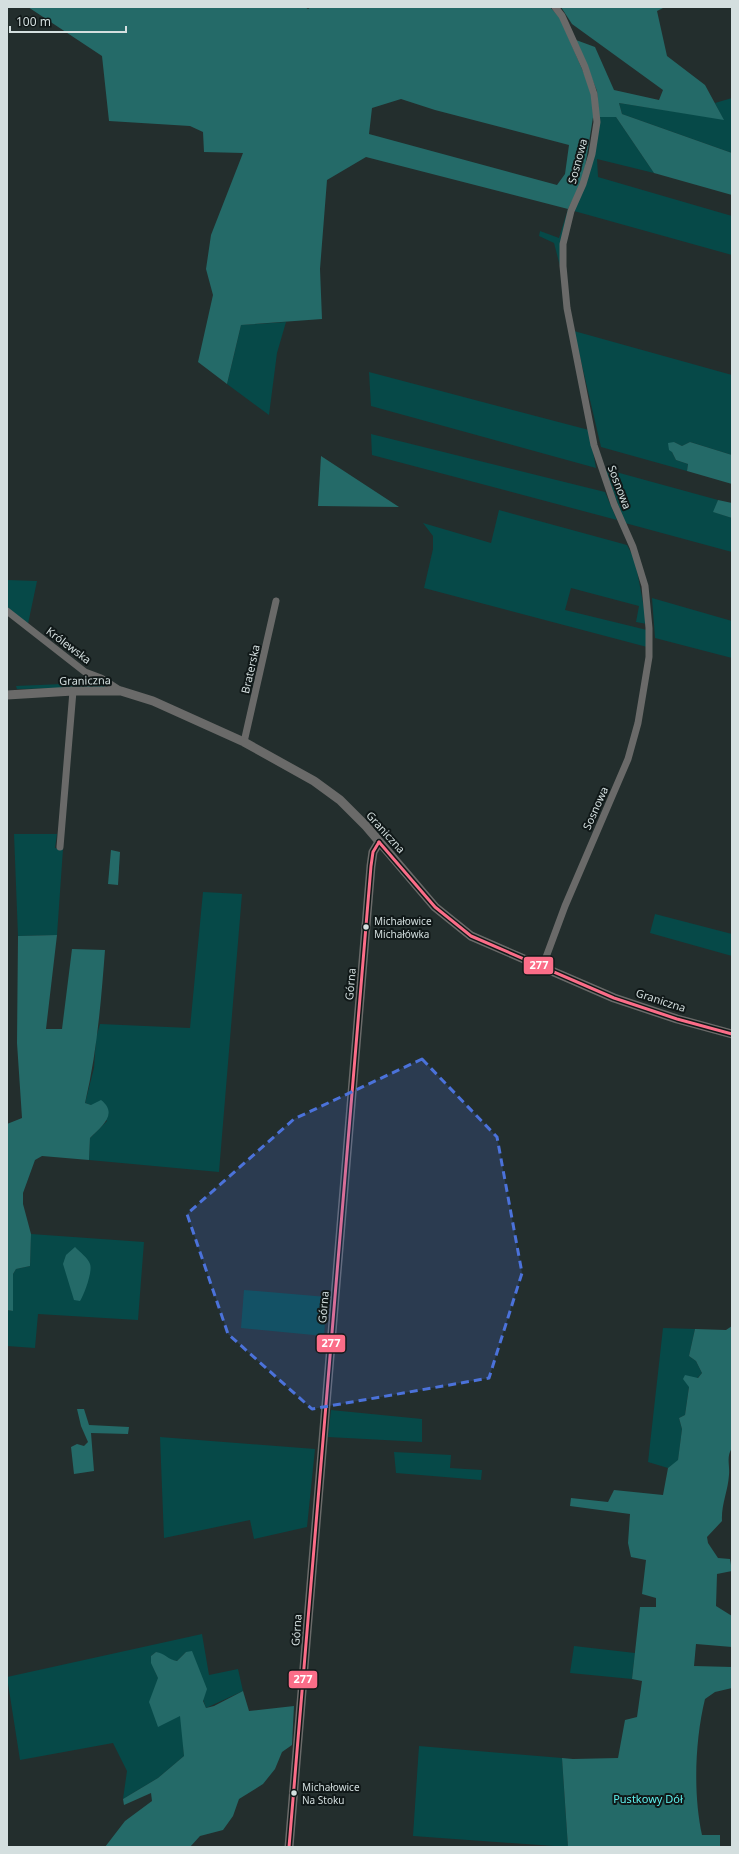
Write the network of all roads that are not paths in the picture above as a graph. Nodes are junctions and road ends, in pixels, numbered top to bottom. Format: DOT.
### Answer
graph roads {
  1 [pos="555,7"];
  2 [pos="276,601"];
  3 [pos="7,611"];
  4 [pos="73,691"];
  5 [pos="121,691"];
  6 [pos="7,695"];
  7 [pos="244,742"];
  8 [pos="379,842"];
  9 [pos="60,847"];
  10 [pos="542,968"];
  11 [pos="732,1034"];
  12 [pos="289,1847"];
  1 -- 10 [label="street, Sosnowa"];
  2 -- 7 [label="street, Braterska"];
  3 -- 5 [label="street, Królewska"];
  4 -- 5 [label="street, Graniczna"];
  4 -- 6 [label="street, Graniczna"];
  4 -- 9 [label="street"];
  5 -- 7 [label="street, Graniczna"];
  7 -- 8 [label="street, Graniczna"];
  8 -- 10 [label="street, Graniczna"];
  8 -- 12 [label="street, Górna"];
  10 -- 11 [label="street, Graniczna"];
}
